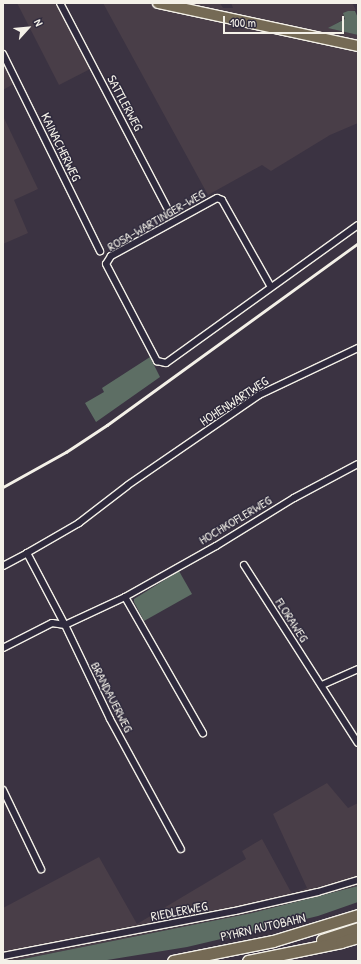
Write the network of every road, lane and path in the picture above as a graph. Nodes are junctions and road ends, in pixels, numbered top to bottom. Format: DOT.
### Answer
graph roads {
  1 [pos="60,3"];
  2 [pos="158,3"];
  3 [pos="358,46"];
  4 [pos="3,54"];
  5 [pos="170,213"];
  6 [pos="358,225"];
  7 [pos="100,250"];
  8 [pos="271,287"];
  9 [pos="358,348"];
  10 [pos="358,464"];
  11 [pos="27,553"];
  12 [pos="244,565"];
  13 [pos="3,566"];
  14 [pos="125,597"];
  15 [pos="65,625"];
  16 [pos="3,648"];
  17 [pos="358,670"];
  18 [pos="322,685"];
  19 [pos="203,733"];
  20 [pos="358,742"];
  21 [pos="3,790"];
  22 [pos="180,849"];
  23 [pos="41,869"];
  24 [pos="358,880"];
  25 [pos="358,915"];
  26 [pos="358,928"];
  27 [pos="358,937"];
  28 [pos="290,952"];
  29 [pos="3,956"];
  30 [pos="173,961"];
  31 [pos="248,961"];
  1 -- 5 [label="street, SATTLERWEG"];
  2 -- 3 [label="main road"];
  4 -- 7 [label="street, KAINACHERWEG"];
  6 -- 8 [label="street, ROSA-WARTINGER-WEG"];
  8 -- 8 [label="street, ROSA-WARTINGER-WEG"];
  9 -- 11 [label="street, HOHENWARTWEG"];
  10 -- 14 [label="street, HOCHKOFLERWEG"];
  11 -- 13 [label="street"];
  11 -- 15 [label="street, BRANDAUERWEG"];
  12 -- 18 [label="street, FLORAWEG"];
  14 -- 15 [label="street, HOCHKOFLERWEG"];
  14 -- 19 [label="street"];
  15 -- 16 [label="street, HOCHKOFLERWEG"];
  15 -- 22 [label="street, BRANDAUERWEG"];
  17 -- 18 [label="street"];
  18 -- 20 [label="street, FLORAWEG"];
  21 -- 23 [label="street"];
  24 -- 29 [label="street, RIEDLERWEG"];
  25 -- 30 [label="highway, PYHRN AUTOBAHN"];
  26 -- 28 [label="highway"];
  27 -- 28 [label="highway"];
  28 -- 31 [label="highway"];
}
